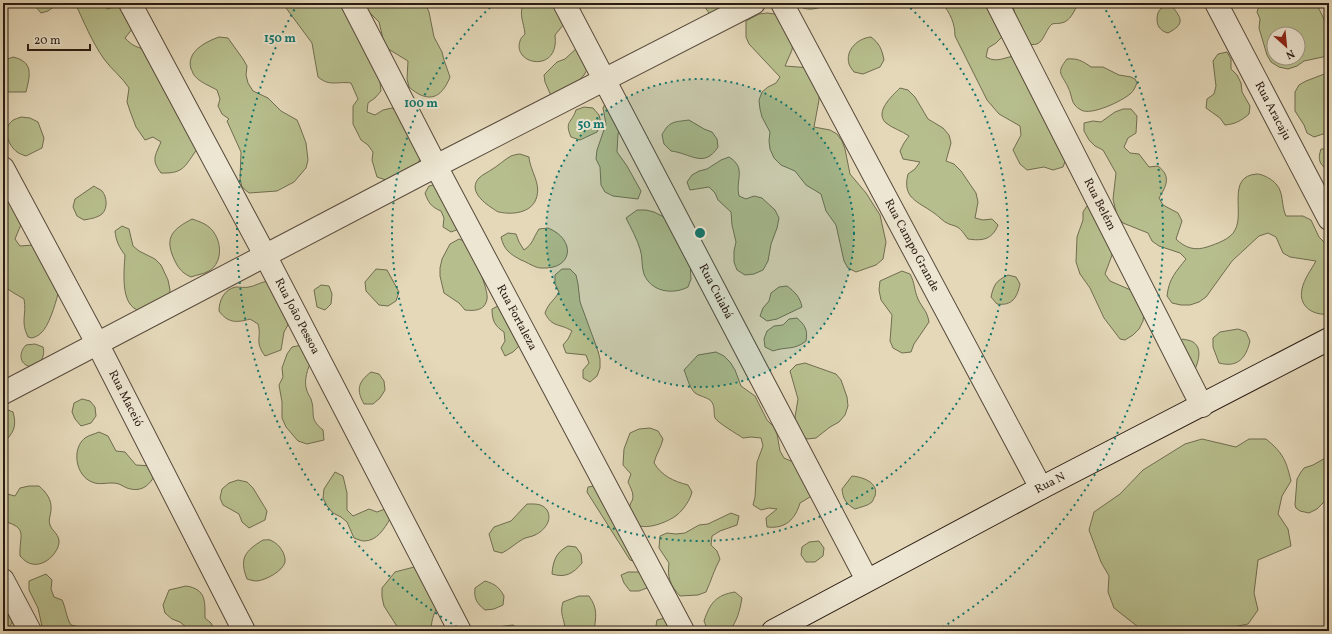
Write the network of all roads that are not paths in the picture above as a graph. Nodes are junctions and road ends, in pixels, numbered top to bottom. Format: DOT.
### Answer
graph roads {
  1 [pos="130,3"];
  2 [pos="352,3"];
  3 [pos="564,3"];
  4 [pos="754,3"];
  5 [pos="782,3"];
  6 [pos="997,3"];
  7 [pos="1216,3"];
  8 [pos="604,79"];
  9 [pos="436,166"];
  10 [pos="3,168"];
  11 [pos="1329,219"];
  12 [pos="265,255"];
  13 [pos="1329,339"];
  14 [pos="97,343"];
  15 [pos="3,393"];
  16 [pos="1202,406"];
  17 [pos="1042,488"];
  18 [pos="3,580"];
  19 [pos="867,580"];
  20 [pos="30,631"];
  21 [pos="244,631"];
  22 [pos="460,631"];
  23 [pos="683,631"];
  24 [pos="774,631"];
  1 -- 12 [label="street, Rua João Pessoa"];
  2 -- 9 [label="street, Rua Fortaleza"];
  3 -- 8 [label="street, Rua Cuiabá"];
  4 -- 8 [label="street"];
  5 -- 17 [label="street, Rua Campo Grande"];
  6 -- 16 [label="street, Rua Belém"];
  7 -- 11 [label="street, Rua Aracaju"];
  8 -- 9 [label="street"];
  8 -- 19 [label="street, Rua Cuiabá"];
  9 -- 12 [label="street"];
  9 -- 23 [label="street, Rua Fortaleza"];
  10 -- 14 [label="street, Rua Maceió"];
  12 -- 14 [label="street"];
  12 -- 22 [label="street, Rua João Pessoa"];
  13 -- 16 [label="street, Rua N"];
  14 -- 15 [label="street"];
  14 -- 21 [label="street, Rua Maceió"];
  16 -- 17 [label="street, Rua N"];
  17 -- 19 [label="street, Rua N"];
  18 -- 20 [label="street"];
  19 -- 24 [label="street, Rua N"];
}
